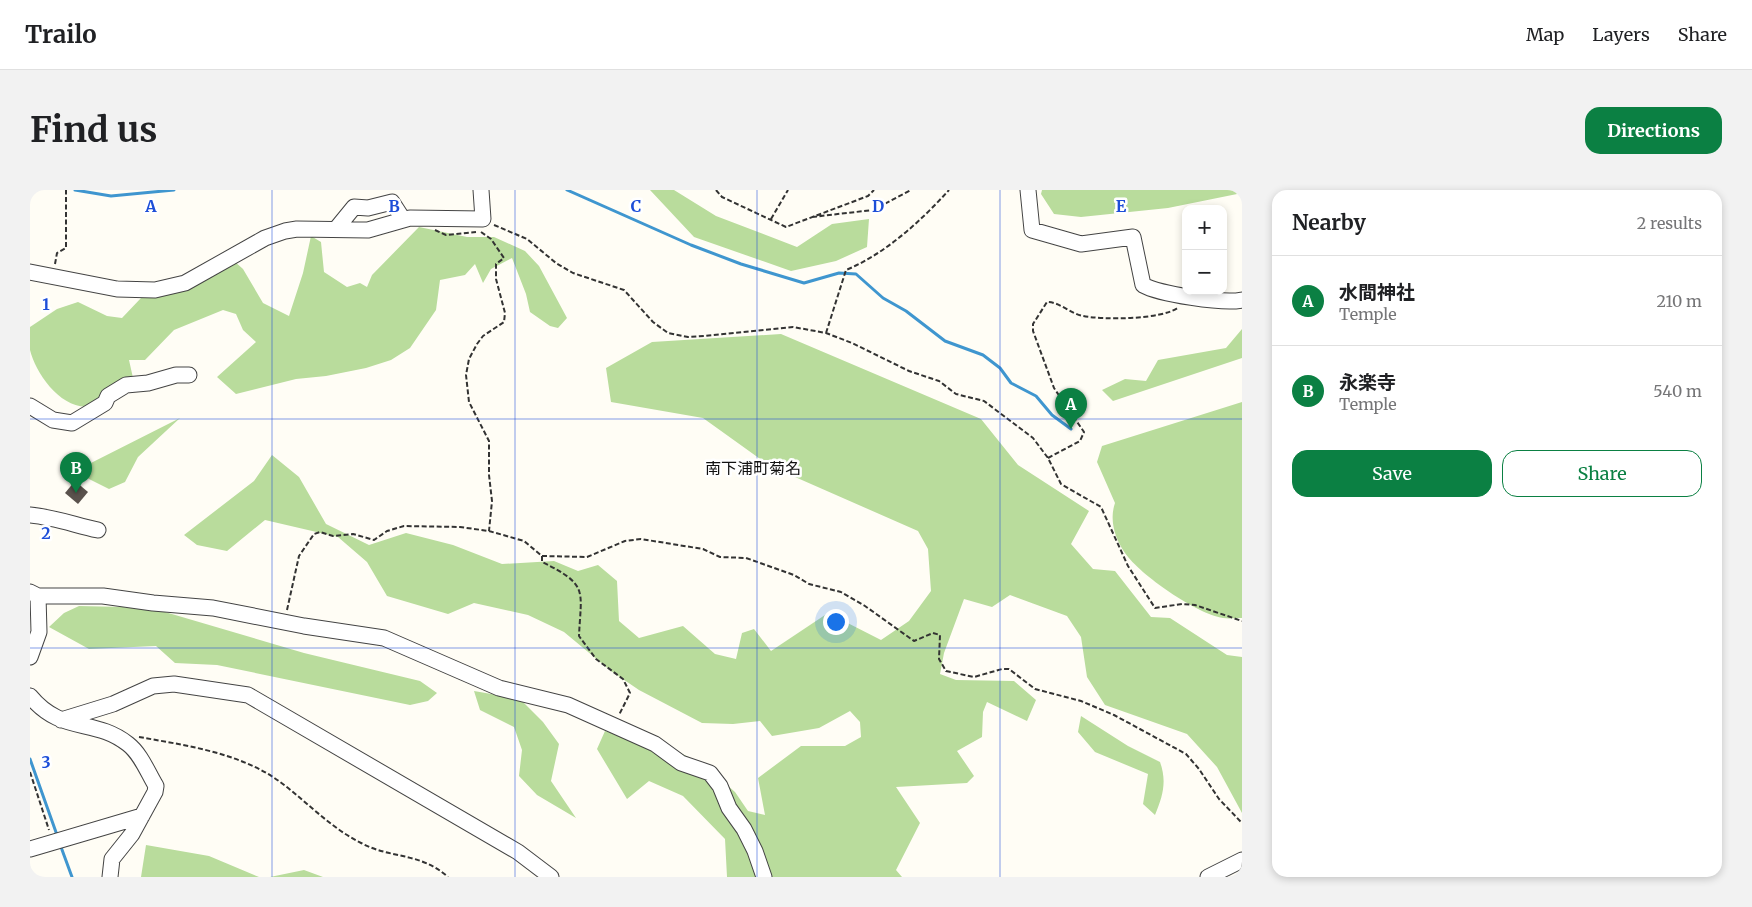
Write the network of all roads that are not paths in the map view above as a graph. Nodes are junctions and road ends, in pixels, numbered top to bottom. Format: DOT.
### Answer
graph roads {
  1 [pos="482,190"];
  2 [pos="1028,190"];
  3 [pos="410,219"];
  4 [pos="336,229"];
  5 [pos="30,272"];
  6 [pos="1242,300"];
  7 [pos="189,375"];
  8 [pos="30,406"];
  9 [pos="30,515"];
  10 [pos="98,530"];
  11 [pos="34,594"];
  12 [pos="30,657"];
  13 [pos="30,696"];
  14 [pos="61,720"];
  15 [pos="142,816"];
  16 [pos="30,850"];
  17 [pos="1242,860"];
  18 [pos="110,877"];
  19 [pos="551,877"];
  20 [pos="764,877"];
  21 [pos="1208,877"];
  1 -- 3 [label="street"];
  2 -- 6 [label="street"];
  3 -- 4 [label="street"];
  3 -- 4 [label="street"];
  4 -- 5 [label="street"];
  7 -- 8 [label="street"];
  9 -- 10 [label="street"];
  11 -- 12 [label="street"];
  11 -- 20 [label="street"];
  13 -- 14 [label="street"];
  14 -- 15 [label="street"];
  14 -- 19 [label="street"];
  15 -- 16 [label="street"];
  15 -- 18 [label="street"];
  17 -- 21 [label="street"];
}
